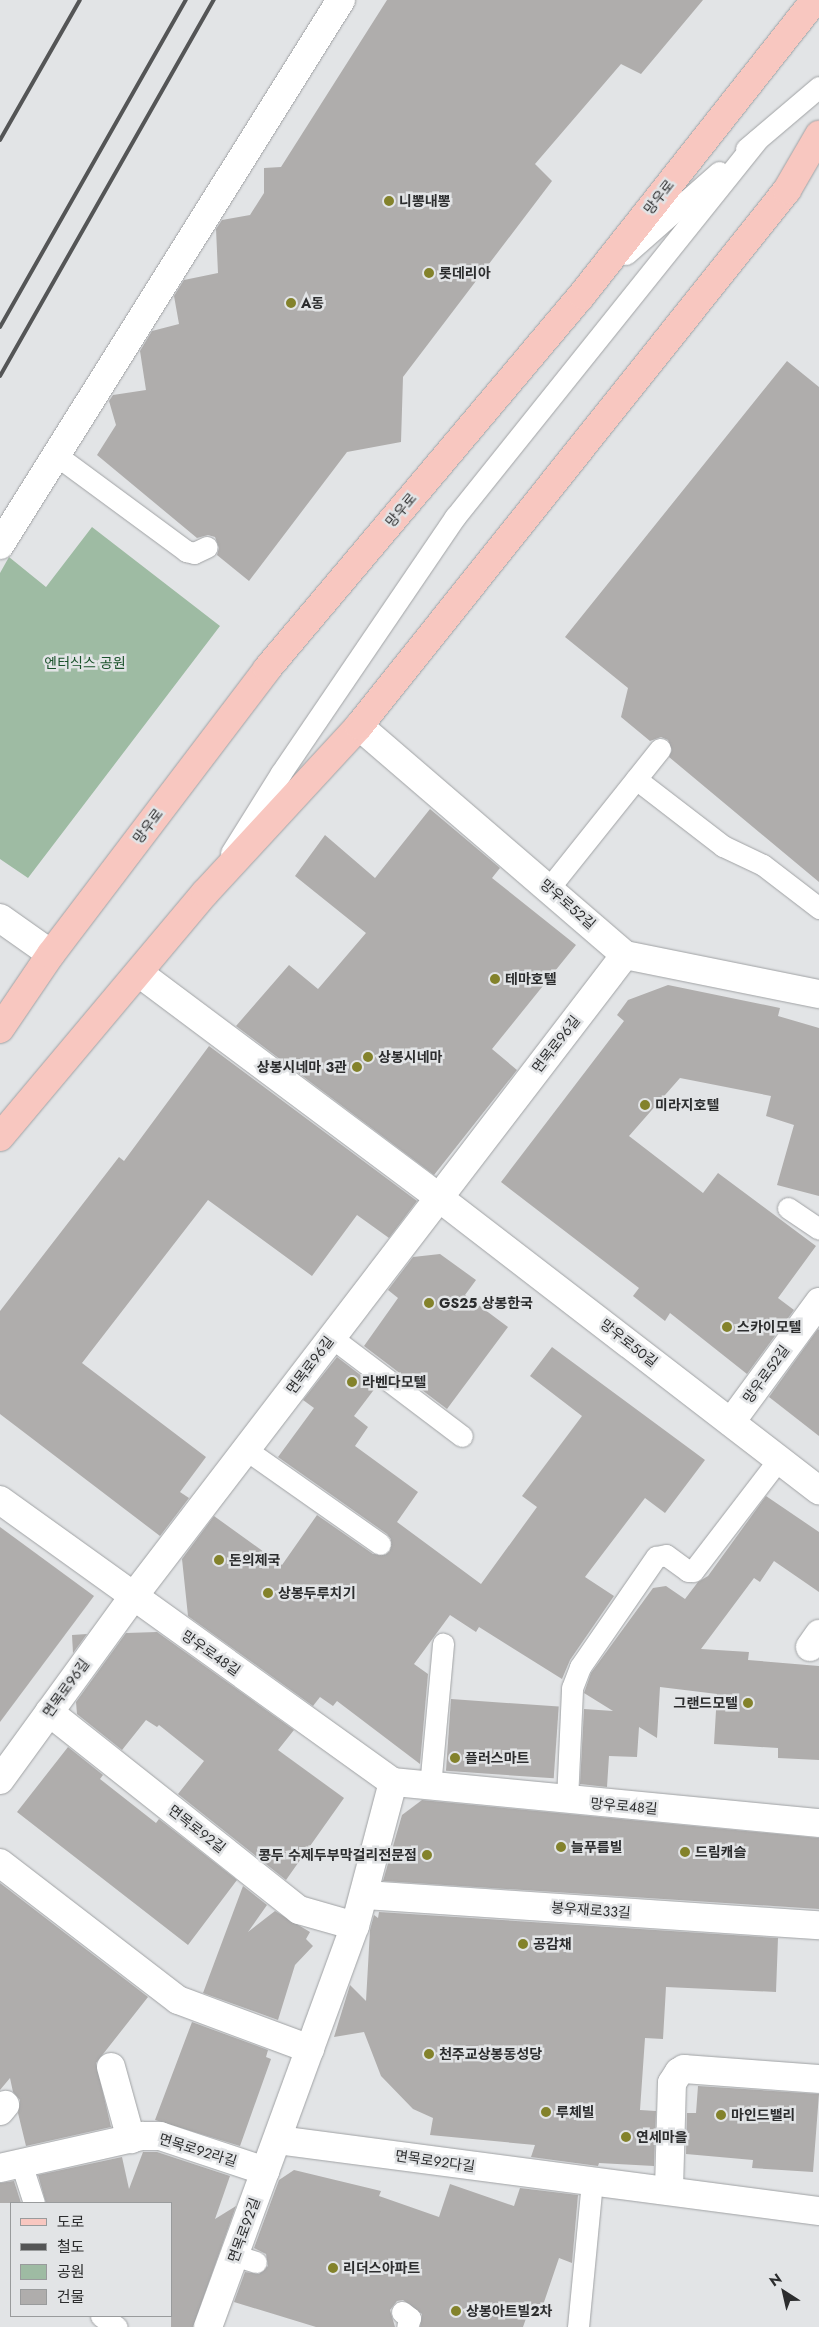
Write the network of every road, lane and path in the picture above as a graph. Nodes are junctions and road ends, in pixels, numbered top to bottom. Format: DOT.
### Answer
graph roads {
  1 [pos="341,0"];
  2 [pos="816,0"];
  3 [pos="819,87"];
  4 [pos="819,134"];
  5 [pos="756,141"];
  6 [pos="582,295"];
  7 [pos="56,455"];
  8 [pos="0,545"];
  9 [pos="208,547"];
  10 [pos="359,726"];
  11 [pos="660,750"];
  12 [pos="636,780"];
  13 [pos="549,888"];
  14 [pos="205,893"];
  15 [pos="819,908"];
  16 [pos="0,918"];
  17 [pos="52,954"];
  18 [pos="625,955"];
  19 [pos="139,973"];
  20 [pos="819,994"];
  21 [pos="0,1029"];
  22 [pos="0,1137"];
  23 [pos="438,1197"];
  24 [pos="788,1208"];
  25 [pos="819,1229"];
  26 [pos="819,1302"];
  27 [pos="331,1337"];
  28 [pos="730,1422"];
  29 [pos="462,1436"];
  30 [pos="245,1449"];
  31 [pos="779,1459"];
  32 [pos="819,1490"];
  33 [pos="0,1500"];
  34 [pos="380,1544"];
  35 [pos="132,1597"];
  36 [pos="443,1644"];
  37 [pos="49,1712"];
  38 [pos="0,1780"];
  39 [pos="393,1782"];
  40 [pos="430,1787"];
  41 [pos="567,1800"];
  42 [pos="819,1823"];
  43 [pos="0,1863"];
  44 [pos="364,1895"];
  45 [pos="819,1925"];
  46 [pos="355,1926"];
  47 [pos="310,2049"];
  48 [pos="110,2067"];
  49 [pos="819,2079"];
  50 [pos="131,2139"];
  51 [pos="278,2140"];
  52 [pos="10,2165"];
  53 [pos="265,2171"];
  54 [pos="592,2182"];
  55 [pos="669,2189"];
  56 [pos="33,2202"];
  57 [pos="819,2211"];
  58 [pos="102,2317"];
  59 [pos="117,2327"];
  60 [pos="208,2327"];
  61 [pos="578,2327"];
  1 -- 7 [label="street"];
  2 -- 6 [label="main road, 망우로"];
  3 -- 5 [label="lane"];
  4 -- 10 [label="main road"];
  5 -- 6 [label="lane"];
  5 -- 14 [label="lane"];
  6 -- 17 [label="main road, 망우로"];
  7 -- 8 [label="street"];
  7 -- 9 [label="lane"];
  10 -- 13 [label="street, 망우로52길"];
  10 -- 14 [label="main road"];
  11 -- 12 [label="lane"];
  12 -- 13 [label="lane"];
  12 -- 15 [label="lane"];
  13 -- 18 [label="street, 망우로52길"];
  14 -- 19 [label="main road"];
  16 -- 17 [label="street"];
  17 -- 21 [label="main road, 망우로"];
  18 -- 20 [label="street"];
  18 -- 23 [label="street, 면목로96길"];
  19 -- 22 [label="main road"];
  19 -- 23 [label="street, 망우로50길"];
  23 -- 27 [label="street, 면목로96길"];
  23 -- 28 [label="street, 망우로50길"];
  24 -- 25 [label="lane"];
  26 -- 28 [label="street, 망우로52길"];
  27 -- 29 [label="lane"];
  27 -- 30 [label="street, 면목로96길"];
  28 -- 31 [label="street, 망우로50길"];
  30 -- 34 [label="lane"];
  30 -- 35 [label="street, 면목로96길"];
  31 -- 32 [label="street, 망우로50길"];
  31 -- 41 [label="lane"];
  33 -- 35 [label="street, 망우로48길"];
  35 -- 37 [label="street, 면목로96길"];
  35 -- 39 [label="street, 망우로48길"];
  36 -- 40 [label="lane"];
  37 -- 38 [label="street, 면목로96길"];
  37 -- 46 [label="street, 면목로92길"];
  39 -- 40 [label="street, 망우로48길"];
  39 -- 44 [label="street, 면목로92길"];
  40 -- 41 [label="street, 망우로48길"];
  41 -- 42 [label="street, 망우로48길"];
  43 -- 47 [label="street"];
  44 -- 45 [label="street, 봉우재로33길"];
  44 -- 46 [label="street, 면목로92길"];
  46 -- 47 [label="street, 면목로92길"];
  47 -- 51 [label="street, 면목로92길"];
  48 -- 50 [label="street"];
  49 -- 55 [label="street"];
  50 -- 52 [label="street, 면목로92라길"];
  50 -- 53 [label="street, 면목로92라길"];
  51 -- 53 [label="street, 면목로92길"];
  51 -- 54 [label="street, 면목로92다길"];
  52 -- 56 [label="lane, 면목로92라길"];
  53 -- 60 [label="street, 면목로92길"];
  54 -- 55 [label="street, 면목로92다길"];
  54 -- 61 [label="lane"];
  55 -- 57 [label="street, 면목로92다길"];
  58 -- 59 [label="lane"];
}
